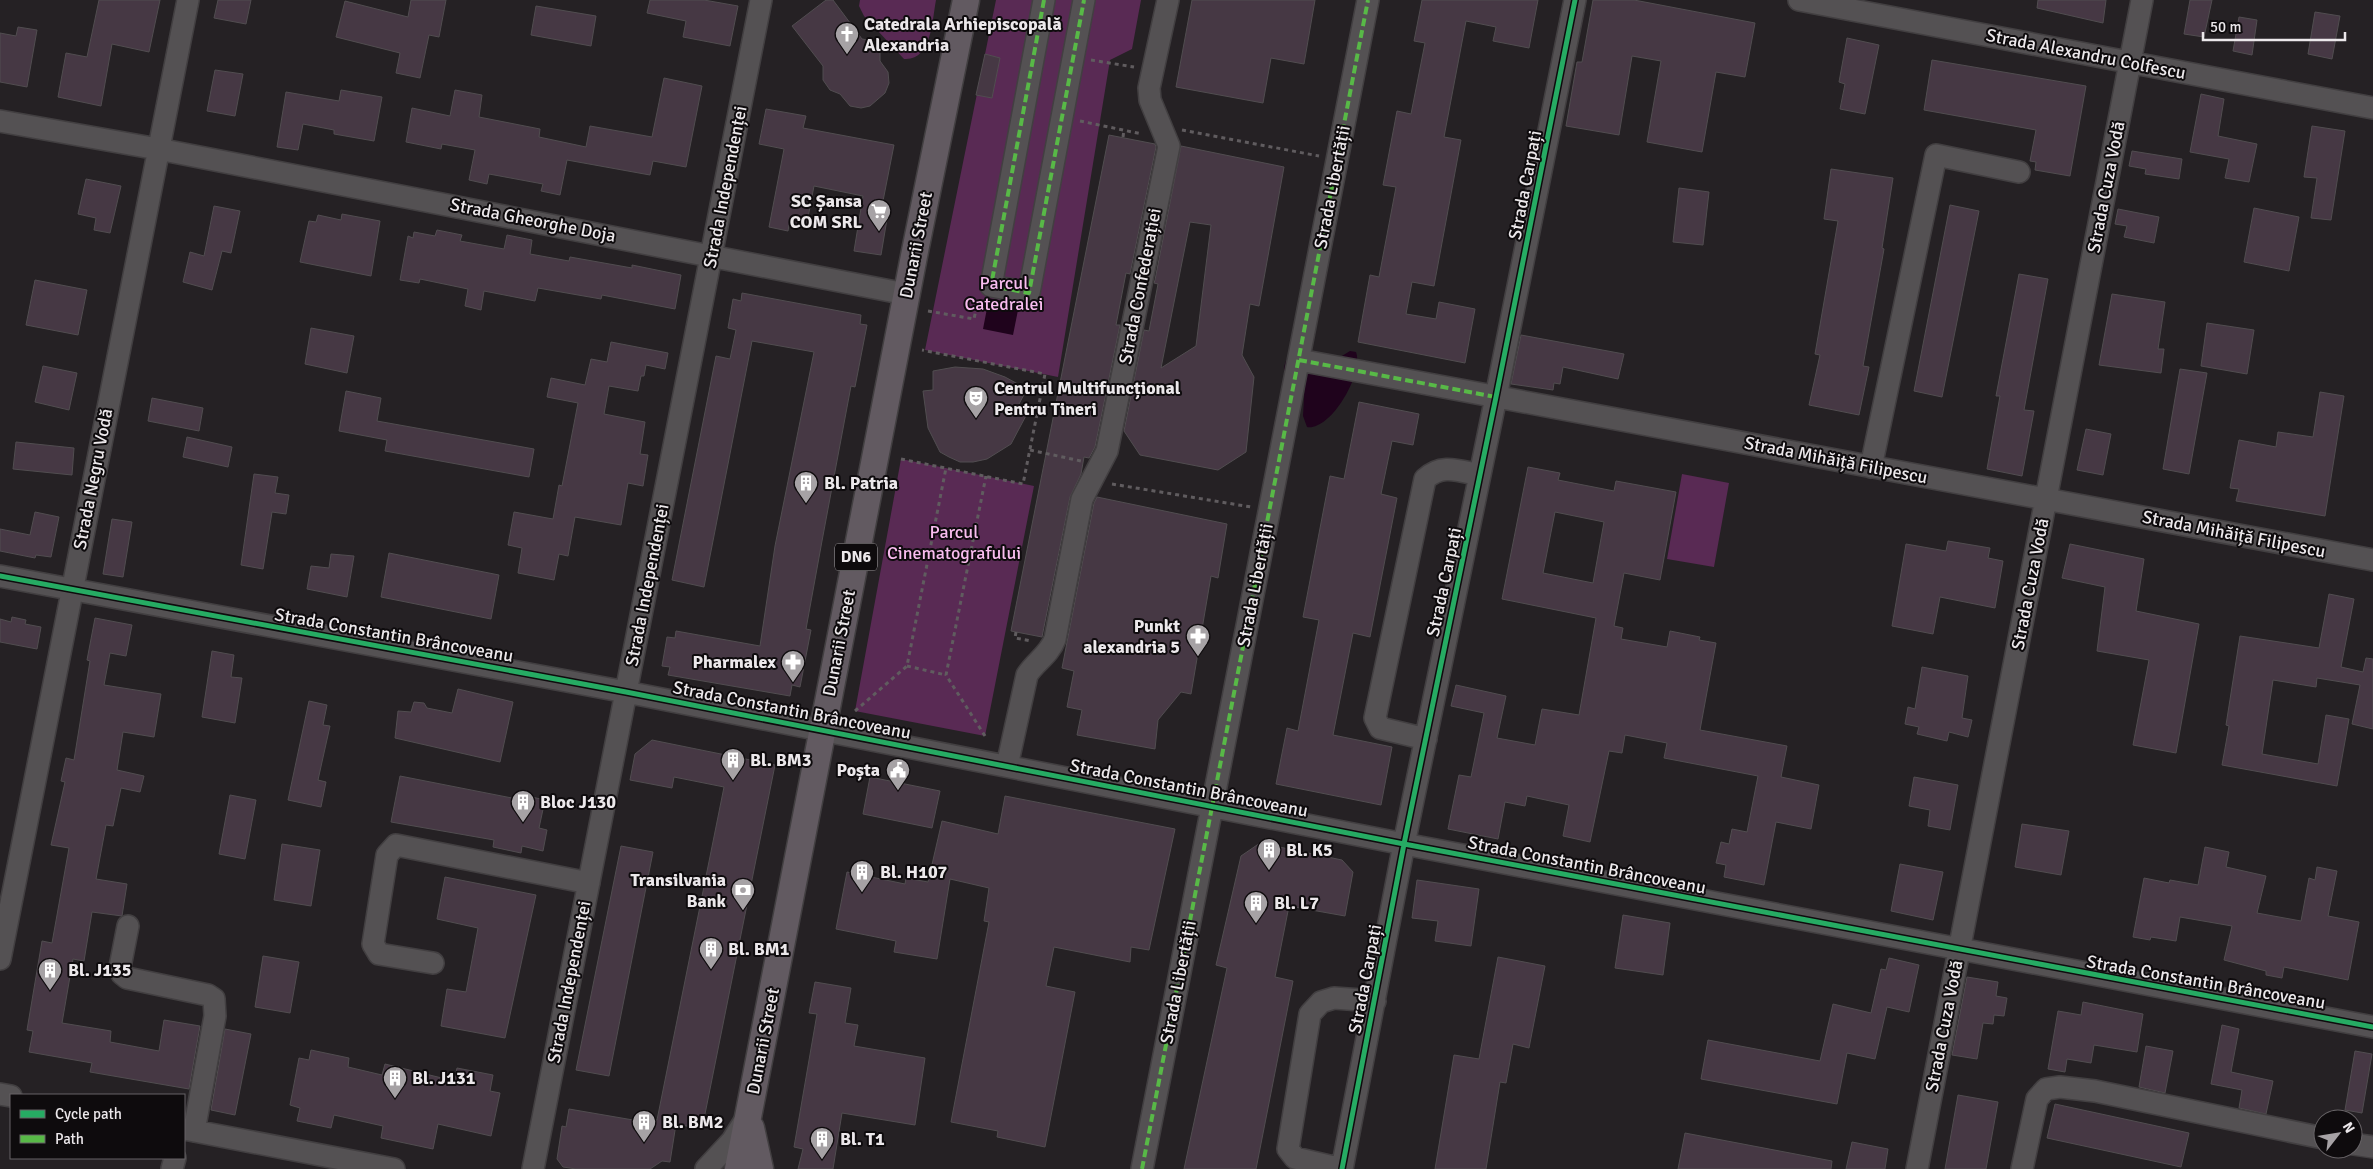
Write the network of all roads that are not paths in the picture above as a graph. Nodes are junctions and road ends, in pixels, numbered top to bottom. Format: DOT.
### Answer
graph roads {
  1 [pos="188,0"];
  2 [pos="761,0"];
  3 [pos="966,0"];
  4 [pos="1044,0"];
  5 [pos="1084,0"];
  6 [pos="1168,0"];
  7 [pos="1368,0"];
  8 [pos="1575,0"];
  9 [pos="1799,0"];
  10 [pos="2142,0"];
  11 [pos="1889,8"];
  12 [pos="2130,62"];
  13 [pos="2373,108"];
  14 [pos="0,121"];
  15 [pos="158,149"];
  16 [pos="2019,172"];
  17 [pos="711,254"];
  18 [pos="906,294"];
  19 [pos="1299,360"];
  20 [pos="1496,397"];
  21 [pos="1871,467"];
  22 [pos="1480,475"];
  23 [pos="2046,499"];
  24 [pos="2373,560"];
  25 [pos="0,576"];
  26 [pos="71,589"];
  27 [pos="626,692"];
  28 [pos="822,730"];
  29 [pos="1426,739"];
  30 [pos="1007,766"];
  31 [pos="1212,807"];
  32 [pos="1404,844"];
  33 [pos="588,883"];
  34 [pos="128,926"];
  35 [pos="1959,951"];
  36 [pos="0,959"];
  37 [pos="433,963"];
  38 [pos="1374,1001"];
  39 [pos="2373,1027"];
  40 [pos="748,1115"];
  41 [pos="189,1130"];
  42 [pos="2313,1136"];
  43 [pos="394,1169"];
  44 [pos="533,1169"];
  45 [pos="706,1169"];
  46 [pos="738,1169"];
  47 [pos="760,1169"];
  48 [pos="1142,1169"];
  49 [pos="1342,1169"];
  50 [pos="1917,1169"];
  51 [pos="2022,1169"];
  1 -- 15 [label="street, Strada Negru Vodă"];
  2 -- 17 [label="street, Strada Independenței"];
  3 -- 18 [label="main road, Dunarii Street / DN6"];
  4 -- 5 [label="street"];
  6 -- 30 [label="street, Strada Confederației"];
  7 -- 19 [label="street, Strada Libertății"];
  8 -- 20 [label="street, Strada Carpați"];
  9 -- 11 [label="street, Strada Alexandru Colfescu"];
  10 -- 12 [label="street, Strada Cuza Vodă"];
  11 -- 12 [label="street, Strada Alexandru Colfescu"];
  12 -- 13 [label="street, Strada Alexandru Colfescu"];
  12 -- 23 [label="street, Strada Cuza Vodă"];
  14 -- 15 [label="street"];
  15 -- 17 [label="street, Strada Gheorghe Doja"];
  15 -- 26 [label="street, Strada Negru Vodă"];
  16 -- 21 [label="street"];
  17 -- 18 [label="street, Strada Gheorghe Doja"];
  17 -- 27 [label="street, Strada Independenței"];
  18 -- 28 [label="main road, Dunarii Street / DN6"];
  19 -- 20 [label="street, Strada Mihăiță Filipescu"];
  19 -- 31 [label="street, Strada Libertății"];
  20 -- 21 [label="street, Strada Mihăiță Filipescu"];
  20 -- 22 [label="street, Strada Carpați"];
  21 -- 23 [label="street, Strada Mihăiță Filipescu"];
  22 -- 29 [label="street, Strada Carpați"];
  22 -- 29 [label="street"];
  23 -- 24 [label="street, Strada Mihăiță Filipescu"];
  23 -- 35 [label="street, Strada Cuza Vodă"];
  25 -- 26 [label="street, Strada Constantin Brâncoveanu"];
  26 -- 27 [label="street, Strada Constantin Brâncoveanu"];
  26 -- 36 [label="street, Strada Negru Vodă"];
  27 -- 28 [label="street, Strada Constantin Brâncoveanu"];
  27 -- 33 [label="street, Strada Independenței"];
  28 -- 30 [label="street, Strada Constantin Brâncoveanu"];
  28 -- 40 [label="main road, Dunarii Street / DN6"];
  29 -- 32 [label="street, Strada Carpați"];
  30 -- 31 [label="street, Strada Constantin Brâncoveanu"];
  31 -- 32 [label="street, Strada Constantin Brâncoveanu"];
  31 -- 48 [label="street, Strada Libertății"];
  32 -- 35 [label="street, Strada Constantin Brâncoveanu"];
  32 -- 38 [label="street, Strada Carpați"];
  33 -- 37 [label="street"];
  33 -- 44 [label="street, Strada Independenței"];
  34 -- 41 [label="street"];
  35 -- 39 [label="street, Strada Constantin Brâncoveanu"];
  35 -- 50 [label="street, Strada Cuza Vodă"];
  38 -- 49 [label="street, Strada Carpați"];
  38 -- 49 [label="street"];
  40 -- 45 [label="street"];
  40 -- 46 [label="main road, Dunarii Street / DN6"];
  40 -- 47 [label="main road, DN6"];
  41 -- 43 [label="street"];
  42 -- 51 [label="street"];
}
